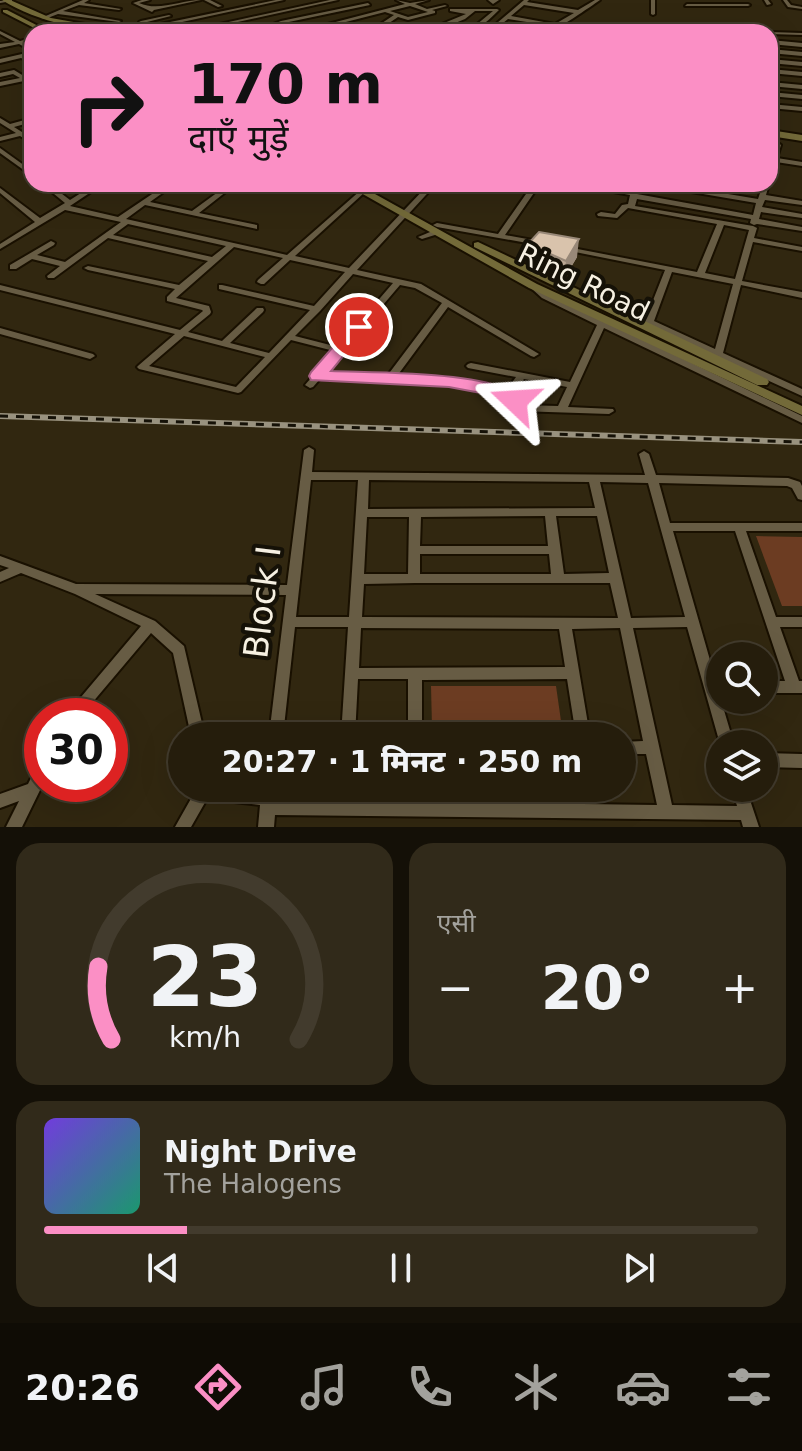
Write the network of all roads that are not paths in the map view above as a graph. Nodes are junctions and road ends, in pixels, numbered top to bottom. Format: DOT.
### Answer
graph roads {
  1 [pos="87,0"];
  2 [pos="103,0"];
  3 [pos="148,0"];
  4 [pos="199,0"];
  5 [pos="206,0"];
  6 [pos="250,0"];
  7 [pos="282,0"];
  8 [pos="294,0"];
  9 [pos="336,0"];
  10 [pos="356,0"];
  11 [pos="398,0"];
  12 [pos="429,0"];
  13 [pos="490,0"];
  14 [pos="497,0"];
  15 [pos="557,0"];
  16 [pos="598,0"];
  17 [pos="653,0"];
  18 [pos="724,0"];
  19 [pos="785,0"];
  20 [pos="525,2"];
  21 [pos="3,4"];
  22 [pos="79,4"];
  23 [pos="319,4"];
  24 [pos="368,4"];
  25 [pos="310,5"];
  26 [pos="411,5"];
  27 [pos="687,5"];
  28 [pos="748,5"];
  29 [pos="220,6"];
  30 [pos="445,6"];
  31 [pos="730,6"];
  32 [pos="40,7"];
  33 [pos="108,7"];
  34 [pos="549,7"];
  35 [pos="802,8"];
  36 [pos="119,9"];
  37 [pos="204,9"];
  38 [pos="148,10"];
  39 [pos="338,10"];
  40 [pos="385,10"];
  41 [pos="427,10"];
  42 [pos="580,12"];
  43 [pos="17,14"];
  44 [pos="214,14"];
  45 [pos="653,14"];
  46 [pos="397,15"];
  47 [pos="444,16"];
  48 [pos="48,17"];
  49 [pos="164,17"];
  50 [pos="507,17"];
  51 [pos="463,18"];
  52 [pos="408,19"];
  53 [pos="119,21"];
  54 [pos="426,21"];
  55 [pos="437,22"];
  56 [pos="482,23"];
  57 [pos="24,24"];
  58 [pos="34,24"];
  59 [pos="55,24"];
  60 [pos="85,24"];
  61 [pos="140,24"];
  62 [pos="166,24"];
  63 [pos="222,24"];
  64 [pos="275,24"];
  65 [pos="324,24"];
  66 [pos="385,24"];
  67 [pos="450,24"];
  68 [pos="499,24"];
  69 [pos="547,24"];
  70 [pos="561,24"];
  71 [pos="778,33"];
  72 [pos="802,34"];
  73 [pos="24,39"];
  74 [pos="0,40"];
  75 [pos="17,41"];
  76 [pos="778,43"];
  77 [pos="24,45"];
  78 [pos="802,45"];
  79 [pos="778,52"];
  80 [pos="802,54"];
  81 [pos="24,57"];
  82 [pos="0,61"];
  83 [pos="778,62"];
  84 [pos="802,64"];
  85 [pos="23,70"];
  86 [pos="14,72"];
  87 [pos="778,72"];
  88 [pos="802,74"];
  89 [pos="0,75"];
  90 [pos="24,79"];
  91 [pos="0,84"];
  92 [pos="778,85"];
  93 [pos="802,87"];
  94 [pos="778,95"];
  95 [pos="802,97"];
  96 [pos="778,107"];
  97 [pos="802,109"];
  98 [pos="0,120"];
  99 [pos="24,122"];
  100 [pos="9,126"];
  101 [pos="22,134"];
  102 [pos="778,134"];
  103 [pos="802,138"];
  104 [pos="0,139"];
  105 [pos="0,150"];
  106 [pos="12,159"];
  107 [pos="778,161"];
  108 [pos="0,163"];
  109 [pos="802,164"];
  110 [pos="24,168"];
  111 [pos="0,190"];
  112 [pos="53,192"];
  113 [pos="87,192"];
  114 [pos="160,192"];
  115 [pos="222,192"];
  116 [pos="360,192"];
  117 [pos="371,192"];
  118 [pos="426,192"];
  119 [pos="531,192"];
  120 [pos="629,192"];
  121 [pos="703,192"];
  122 [pos="734,192"];
  123 [pos="764,192"];
  124 [pos="634,196"];
  125 [pos="732,197"];
  126 [pos="144,203"];
  127 [pos="761,203"];
  128 [pos="802,203"];
  129 [pos="66,205"];
  130 [pos="630,206"];
  131 [pos="802,210"];
  132 [pos="407,212"];
  133 [pos="194,213"];
  134 [pos="601,214"];
  135 [pos="802,216"];
  136 [pos="123,220"];
  137 [pos="40,222"];
  138 [pos="721,223"];
  139 [pos="754,223"];
  140 [pos="254,227"];
  141 [pos="436,228"];
  142 [pos="802,229"];
  143 [pos="107,236"];
  144 [pos="500,236"];
  145 [pos="422,237"];
  146 [pos="749,239"];
  147 [pos="51,243"];
  148 [pos="233,244"];
  149 [pos="546,245"];
  150 [pos="0,247"];
  151 [pos="562,248"];
  152 [pos="802,249"];
  153 [pos="30,256"];
  154 [pos="289,256"];
  155 [pos="214,260"];
  156 [pos="66,265"];
  157 [pos="13,267"];
  158 [pos="88,268"];
  159 [pos="669,269"];
  160 [pos="352,270"];
  161 [pos="700,275"];
  162 [pos="51,276"];
  163 [pos="548,280"];
  164 [pos="399,281"];
  165 [pos="261,282"];
  166 [pos="738,283"];
  167 [pos="533,286"];
  168 [pos="0,287"];
  169 [pos="222,287"];
  170 [pos="181,288"];
  171 [pos="802,295"];
  172 [pos="447,302"];
  173 [pos="317,309"];
  174 [pos="260,310"];
  175 [pos="649,322"];
  176 [pos="602,324"];
  177 [pos="0,331"];
  178 [pos="182,333"];
  179 [pos="290,337"];
  180 [pos="224,344"];
  181 [pos="340,350"];
  182 [pos="534,354"];
  183 [pos="718,354"];
  184 [pos="90,356"];
  185 [pos="271,356"];
  186 [pos="471,366"];
  187 [pos="522,375"];
  188 [pos="390,379"];
  189 [pos="573,385"];
  190 [pos="508,393"];
  191 [pos="802,393"];
  192 [pos="802,401"];
  193 [pos="561,410"];
  194 [pos="609,411"];
  195 [pos="802,411"];
  196 [pos="802,420"];
  197 [pos="309,450"];
  198 [pos="644,454"];
  199 [pos="307,476"];
  200 [pos="364,476"];
  201 [pos="594,478"];
  202 [pos="652,479"];
  203 [pos="802,496"];
  204 [pos="601,512"];
  205 [pos="362,513"];
  206 [pos="415,513"];
  207 [pos="550,513"];
  208 [pos="667,527"];
  209 [pos="739,527"];
  210 [pos="802,527"];
  211 [pos="414,550"];
  212 [pos="555,550"];
  213 [pos="0,560"];
  214 [pos="22,568"];
  215 [pos="0,577"];
  216 [pos="558,578"];
  217 [pos="616,578"];
  218 [pos="359,579"];
  219 [pos="414,579"];
  220 [pos="75,589"];
  221 [pos="293,590"];
  222 [pos="290,622"];
  223 [pos="693,622"];
  224 [pos="772,622"];
  225 [pos="802,622"];
  226 [pos="355,623"];
  227 [pos="565,624"];
  228 [pos="625,624"];
  229 [pos="150,625"];
  230 [pos="706,660"];
  231 [pos="352,673"];
  232 [pos="573,673"];
  233 [pos="415,674"];
  234 [pos="798,687"];
  235 [pos="87,698"];
  236 [pos="195,722"];
  237 [pos="278,722"];
  238 [pos="349,722"];
  239 [pos="415,722"];
  240 [pos="581,722"];
  241 [pos="652,747"];
  242 [pos="636,748"];
  243 [pos="778,760"];
  244 [pos="802,761"];
  245 [pos="24,793"];
  246 [pos="0,801"];
  247 [pos="27,802"];
  248 [pos="198,802"];
  249 [pos="268,802"];
  250 [pos="293,802"];
  251 [pos="344,802"];
  252 [pos="416,802"];
  253 [pos="416,809"];
  254 [pos="344,810"];
  255 [pos="666,812"];
  256 [pos="749,820"];
  257 [pos="14,827"];
  258 [pos="183,827"];
  259 [pos="266,827"];
  1 -- 22 [label="street"];
  2 -- 33 [label="street"];
  3 -- 38 [label="street"];
  4 -- 38 [label="street"];
  5 -- 29 [label="street"];
  6 -- 29 [label="street"];
  7 -- 44 [label="street"];
  8 -- 25 [label="street"];
  9 -- 23 [label="street"];
  10 -- 24 [label="street"];
  11 -- 26 [label="street"];
  12 -- 26 [label="street"];
  13 -- 14 [label="street"];
  15 -- 34 [label="street"];
  16 -- 42 [label="street"];
  17 -- 45 [label="street"];
  18 -- 31 [label="street"];
  19 -- 35 [label="street"];
  20 -- 34 [label="street"];
  20 -- 50 [label="street"];
  21 -- 43 [label="street"];
  21 -- 43 [label="street"];
  22 -- 33 [label="street"];
  22 -- 48 [label="street"];
  23 -- 25 [label="street"];
  23 -- 39 [label="street"];
  24 -- 39 [label="street"];
  24 -- 40 [label="street"];
  25 -- 63 [label="street"];
  26 -- 40 [label="street"];
  26 -- 41 [label="street"];
  27 -- 31 [label="street"];
  28 -- 31 [label="street"];
  29 -- 37 [label="street"];
  30 -- 41 [label="street"];
  32 -- 48 [label="street"];
  33 -- 36 [label="street"];
  34 -- 42 [label="street"];
  37 -- 44 [label="street"];
  37 -- 49 [label="street"];
  38 -- 49 [label="street"];
  39 -- 64 [label="street"];
  40 -- 46 [label="street"];
  40 -- 65 [label="street"];
  41 -- 52 [label="street"];
  42 -- 70 [label="street"];
  43 -- 48 [label="street"];
  43 -- 57 [label="street"];
  43 -- 58 [label="street"];
  44 -- 62 [label="street"];
  46 -- 52 [label="street"];
  46 -- 66 [label="street"];
  47 -- 51 [label="street"];
  48 -- 53 [label="street"];
  48 -- 59 [label="street"];
  48 -- 60 [label="street"];
  49 -- 61 [label="street"];
  50 -- 68 [label="street"];
  50 -- 69 [label="street"];
  51 -- 56 [label="street"];
  51 -- 56 [label="street"];
  51 -- 67 [label="street"];
  52 -- 54 [label="street"];
  55 -- 67 [label="street"];
  71 -- 72 [label="street"];
  73 -- 75 [label="street"];
  74 -- 75 [label="street"];
  74 -- 75 [label="street"];
  75 -- 77 [label="street"];
  76 -- 78 [label="street"];
  79 -- 80 [label="street"];
  81 -- 82 [label="street"];
  83 -- 84 [label="street"];
  85 -- 86 [label="street"];
  86 -- 89 [label="street"];
  86 -- 90 [label="street"];
  87 -- 88 [label="street"];
  90 -- 91 [label="street"];
  92 -- 93 [label="street"];
  94 -- 95 [label="street"];
  96 -- 97 [label="street"];
  98 -- 100 [label="street"];
  99 -- 100 [label="street"];
  100 -- 101 [label="street"];
  101 -- 104 [label="street"];
  102 -- 103 [label="street"];
  105 -- 106 [label="street"];
  106 -- 108 [label="street"];
  106 -- 110 [label="street"];
  107 -- 109 [label="street"];
  111 -- 137 [label="street"];
  112 -- 129 [label="street"];
  113 -- 129 [label="street"];
  114 -- 126 [label="street"];
  115 -- 133 [label="street"];
  116 -- 154 [label="street"];
  117 -- 132 [label="street, Ring Road"];
  118 -- 132 [label="street"];
  119 -- 144 [label="street"];
  120 -- 124 [label="street"];
  121 -- 125 [label="street"];
  122 -- 125 [label="street"];
  123 -- 127 [label="street"];
  124 -- 130 [label="street"];
  124 -- 139 [label="street"];
  125 -- 127 [label="street"];
  126 -- 133 [label="street"];
  126 -- 136 [label="street"];
  127 -- 128 [label="street"];
  127 -- 131 [label="street"];
  127 -- 135 [label="street"];
  127 -- 139 [label="street"];
  129 -- 136 [label="street"];
  129 -- 137 [label="street"];
  130 -- 134 [label="street"];
  130 -- 138 [label="street"];
  132 -- 141 [label="street, Ring Road"];
  132 -- 160 [label="street"];
  133 -- 140 [label="street"];
  136 -- 143 [label="street"];
  136 -- 148 [label="street"];
  137 -- 150 [label="street"];
  138 -- 139 [label="street"];
  138 -- 161 [label="street"];
  139 -- 142 [label="street"];
  139 -- 146 [label="street"];
  141 -- 144 [label="street"];
  141 -- 145 [label="street"];
  141 -- 163 [label="street, Ring Road"];
  141 -- 167 [label="street, Ring Road"];
  143 -- 155 [label="street"];
  143 -- 156 [label="street"];
  144 -- 149 [label="street"];
  146 -- 152 [label="street"];
  146 -- 166 [label="street"];
  147 -- 153 [label="street"];
  148 -- 154 [label="street"];
  148 -- 155 [label="street"];
  151 -- 159 [label="street"];
  153 -- 156 [label="street"];
  153 -- 157 [label="street"];
  154 -- 160 [label="street"];
  154 -- 165 [label="street"];
  155 -- 170 [label="street"];
  156 -- 162 [label="street"];
  158 -- 170 [label="street"];
  159 -- 161 [label="street"];
  159 -- 175 [label="street"];
  160 -- 164 [label="street"];
  160 -- 173 [label="street"];
  161 -- 166 [label="street"];
  163 -- 175 [label="street"];
  163 -- 192 [label="street, Ring Road"];
  164 -- 172 [label="street"];
  164 -- 181 [label="street"];
  166 -- 171 [label="street"];
  166 -- 183 [label="street"];
  167 -- 176 [label="street"];
  167 -- 195 [label="street, Ring Road"];
  168 -- 178 [label="street"];
  169 -- 173 [label="street"];
  170 -- 178 [label="street"];
  172 -- 182 [label="street"];
  172 -- 188 [label="street"];
  173 -- 179 [label="street"];
  174 -- 180 [label="street"];
  175 -- 183 [label="street"];
  176 -- 189 [label="street"];
  176 -- 196 [label="street"];
  177 -- 184 [label="street"];
  178 -- 180 [label="street"];
  178 -- 185 [label="street"];
  179 -- 181 [label="street"];
  179 -- 185 [label="street"];
  180 -- 185 [label="street"];
  181 -- 188 [label="street"];
  183 -- 191 [label="street"];
  186 -- 187 [label="street"];
  187 -- 189 [label="street"];
  187 -- 190 [label="street"];
  188 -- 190 [label="street"];
  189 -- 193 [label="street"];
  190 -- 193 [label="street"];
  193 -- 194 [label="street"];
  197 -- 199 [label="street, Block I"];
  198 -- 202 [label="street"];
  199 -- 200 [label="street"];
  199 -- 221 [label="street, Block I"];
  200 -- 201 [label="street"];
  200 -- 205 [label="street"];
  201 -- 202 [label="street"];
  201 -- 204 [label="street"];
  202 -- 203 [label="street"];
  202 -- 208 [label="street"];
  204 -- 207 [label="street"];
  204 -- 217 [label="street"];
  205 -- 206 [label="street"];
  205 -- 218 [label="street"];
  206 -- 207 [label="street"];
  206 -- 211 [label="street"];
  207 -- 212 [label="street"];
  208 -- 209 [label="street"];
  208 -- 223 [label="street"];
  209 -- 210 [label="street"];
  209 -- 224 [label="street"];
  211 -- 212 [label="street"];
  211 -- 219 [label="street"];
  212 -- 216 [label="street"];
  213 -- 214 [label="street"];
  214 -- 215 [label="street"];
  214 -- 220 [label="street"];
  216 -- 217 [label="street"];
  216 -- 219 [label="street"];
  217 -- 228 [label="street"];
  218 -- 219 [label="street"];
  218 -- 226 [label="street"];
  220 -- 221 [label="street"];
  220 -- 229 [label="street"];
  221 -- 222 [label="street, Block I"];
  222 -- 226 [label="street"];
  222 -- 237 [label="street, Block I"];
  223 -- 228 [label="street"];
  223 -- 230 [label="street"];
  224 -- 225 [label="street"];
  224 -- 234 [label="street"];
  226 -- 227 [label="street"];
  226 -- 231 [label="street"];
  227 -- 228 [label="street"];
  227 -- 232 [label="street"];
  228 -- 241 [label="street"];
  229 -- 235 [label="street"];
  229 -- 236 [label="street"];
  231 -- 233 [label="street"];
  231 -- 238 [label="street"];
  232 -- 233 [label="street"];
  232 -- 240 [label="street"];
  233 -- 239 [label="street"];
  241 -- 242 [label="street"];
  241 -- 255 [label="street"];
  243 -- 244 [label="street"];
  245 -- 246 [label="street"];
  247 -- 257 [label="street"];
  248 -- 258 [label="street"];
  249 -- 259 [label="street"];
  250 -- 254 [label="street"];
  251 -- 254 [label="street"];
  252 -- 253 [label="street"];
  253 -- 254 [label="street"];
  253 -- 255 [label="street"];
  255 -- 256 [label="street"];
}
